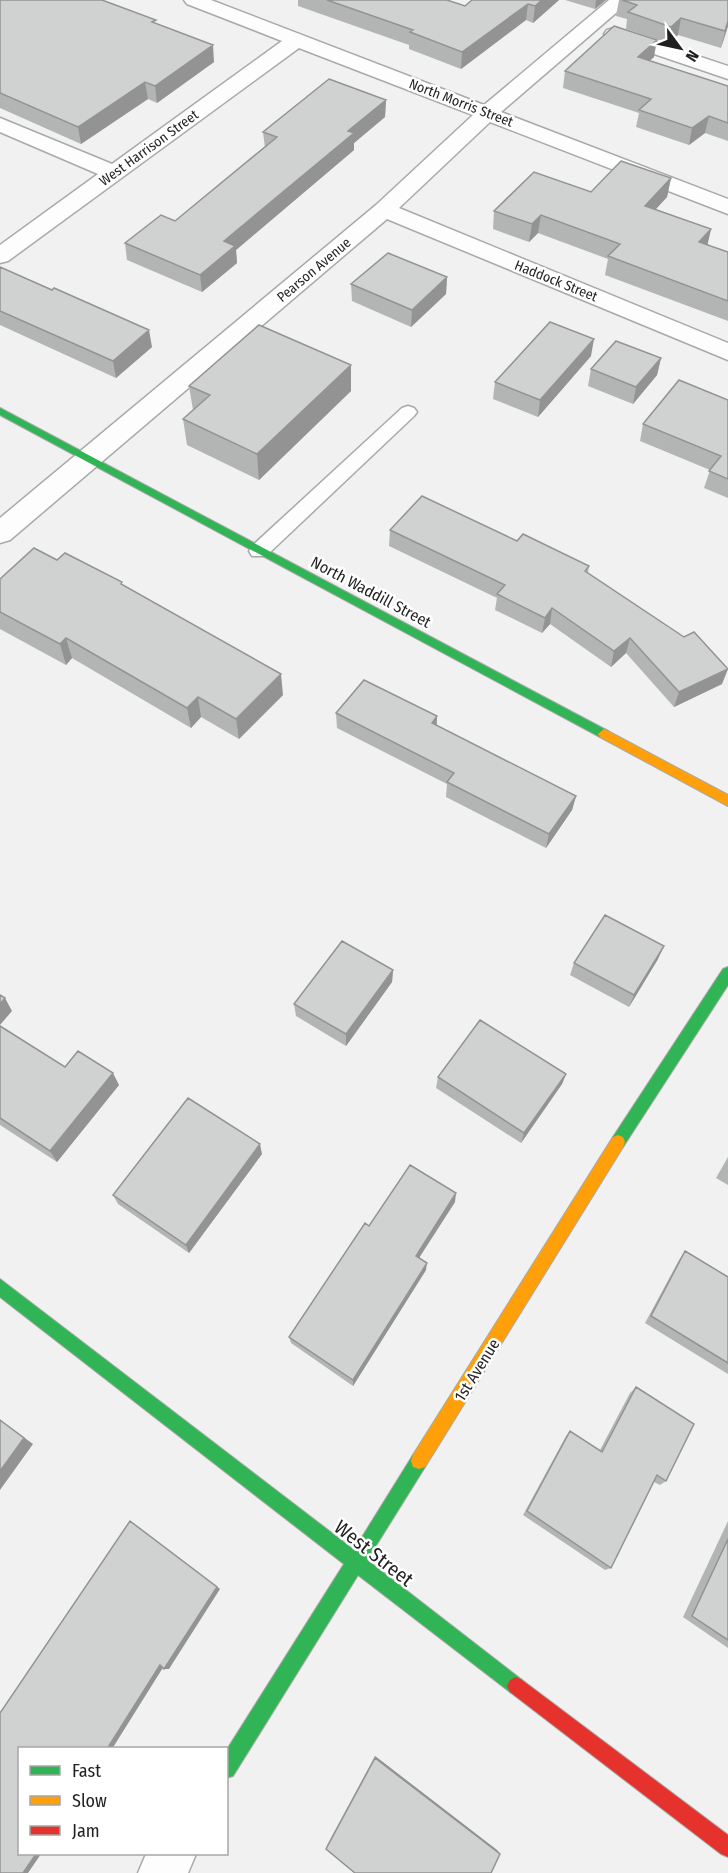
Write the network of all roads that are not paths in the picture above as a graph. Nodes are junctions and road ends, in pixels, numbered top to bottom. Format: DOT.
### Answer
graph roads {
  1 [pos="194,0"];
  2 [pos="621,0"];
  3 [pos="590,26"];
  4 [pos="298,39"];
  5 [pos="728,73"];
  6 [pos="487,113"];
  7 [pos="0,124"];
  8 [pos="114,173"];
  9 [pos="728,207"];
  10 [pos="384,210"];
  11 [pos="0,256"];
  12 [pos="728,352"];
  13 [pos="0,411"];
  14 [pos="408,412"];
  15 [pos="89,460"];
  16 [pos="0,533"];
  17 [pos="259,551"];
  18 [pos="728,801"];
  19 [pos="728,973"];
  20 [pos="0,1287"];
  21 [pos="356,1564"];
  22 [pos="228,1766"];
  23 [pos="728,1847"];
  24 [pos="172,1855"];
  25 [pos="160,1873"];
  1 -- 4 [label="street, North Morris Street"];
  2 -- 3 [label="street, Pearson Avenue"];
  3 -- 5 [label="street"];
  3 -- 6 [label="street, Pearson Avenue"];
  4 -- 6 [label="street, North Morris Street"];
  4 -- 8 [label="street, West Harrison Street"];
  6 -- 9 [label="street, North Morris Street"];
  6 -- 10 [label="street, Pearson Avenue"];
  7 -- 8 [label="street"];
  8 -- 11 [label="street, West Harrison Street"];
  10 -- 12 [label="street, Haddock Street"];
  10 -- 15 [label="street, Pearson Avenue"];
  13 -- 15 [label="street, North Waddill Street"];
  14 -- 17 [label="lane"];
  15 -- 16 [label="street, Pearson Avenue"];
  15 -- 17 [label="street, North Waddill Street"];
  17 -- 18 [label="street, North Waddill Street"];
  19 -- 21 [label="street, 1st Avenue"];
  20 -- 21 [label="street, West Street"];
  21 -- 22 [label="street, 1st Avenue"];
  21 -- 23 [label="street, West Street"];
  24 -- 25 [label="street"];
}
